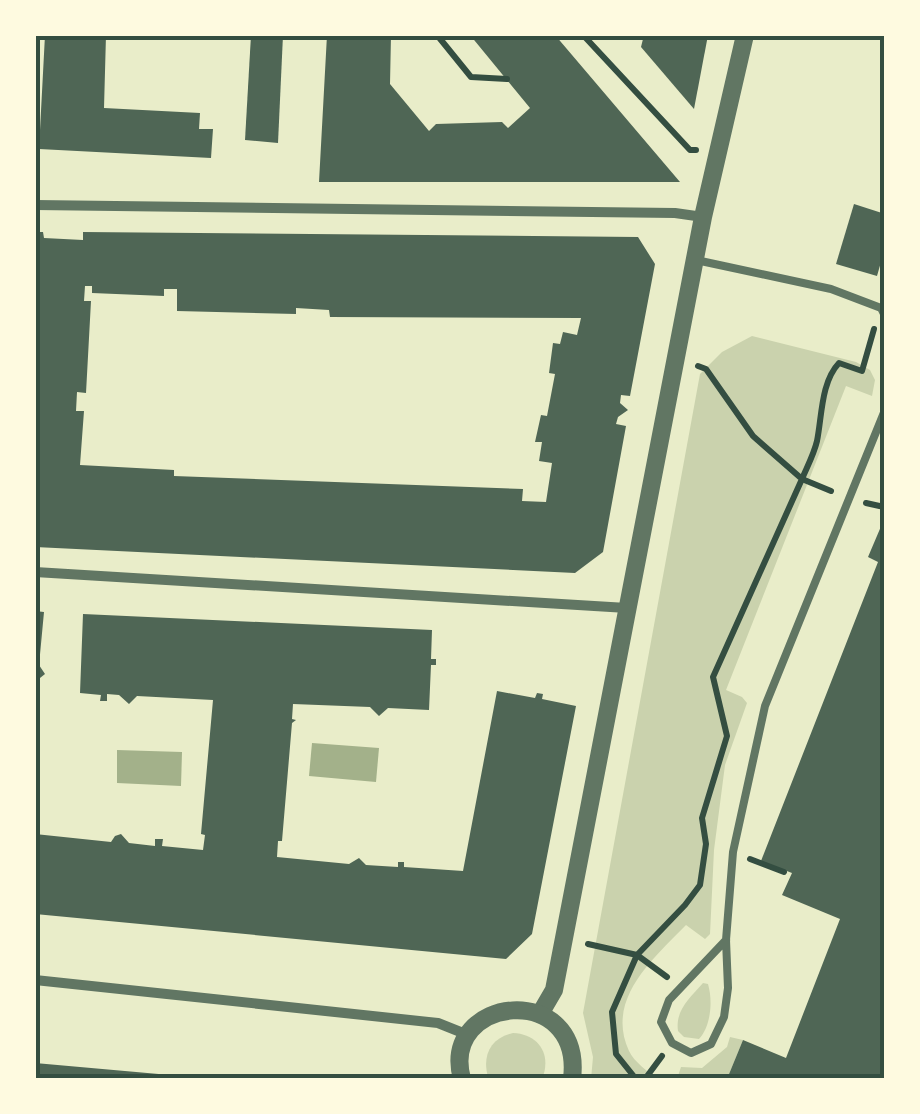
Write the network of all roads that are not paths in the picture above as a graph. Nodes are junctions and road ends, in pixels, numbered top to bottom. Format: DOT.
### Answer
graph roads {
  1 [pos="745,35"];
  2 [pos="35,204"];
  3 [pos="703,217"];
  4 [pos="694,260"];
  5 [pos="884,311"];
  6 [pos="885,410"];
  7 [pos="35,572"];
  8 [pos="627,608"];
  9 [pos="726,940"];
  10 [pos="35,980"];
  11 [pos="540,1014"];
  12 [pos="468,1035"];
  13 [pos="462,1079"];
  14 [pos="572,1079"];
  1 -- 3 [label="street"];
  2 -- 3 [label="street"];
  3 -- 4 [label="street"];
  4 -- 5 [label="lane"];
  4 -- 8 [label="street"];
  6 -- 9 [label="lane"];
  7 -- 8 [label="street"];
  8 -- 11 [label="street"];
  9 -- 9 [label="lane"];
  10 -- 12 [label="street"];
  11 -- 12 [label="street"];
  11 -- 14 [label="street"];
  12 -- 13 [label="street"];
}
